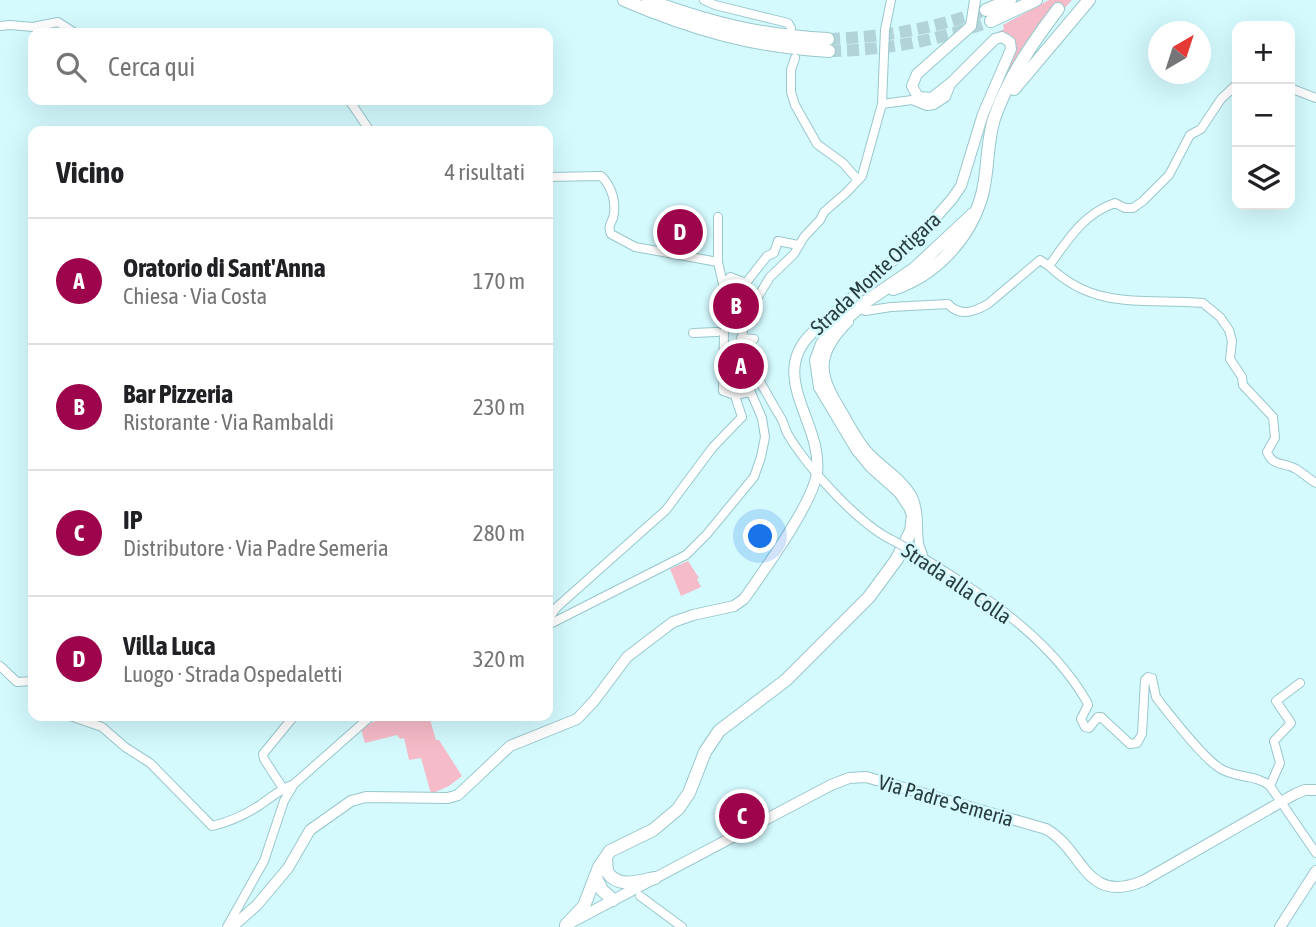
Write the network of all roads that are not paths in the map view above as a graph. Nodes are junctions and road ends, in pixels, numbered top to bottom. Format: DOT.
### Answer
graph roads {
  1 [pos="624,0"];
  2 [pos="648,0"];
  3 [pos="704,0"];
  4 [pos="891,0"];
  5 [pos="975,0"];
  6 [pos="1010,0"];
  7 [pos="1036,0"];
  8 [pos="1078,0"];
  9 [pos="1089,0"];
  10 [pos="1058,9"];
  11 [pos="0,26"];
  12 [pos="67,28"];
  13 [pos="791,28"];
  14 [pos="795,58"];
  15 [pos="1014,75"];
  16 [pos="952,82"];
  17 [pos="1232,89"];
  18 [pos="1295,90"];
  19 [pos="1316,98"];
  20 [pos="882,104"];
  21 [pos="352,105"];
  22 [pos="995,118"];
  23 [pos="367,126"];
  24 [pos="553,177"];
  25 [pos="857,179"];
  26 [pos="718,217"];
  27 [pos="798,245"];
  28 [pos="718,262"];
  29 [pos="1049,266"];
  30 [pos="726,290"];
  31 [pos="852,302"];
  32 [pos="748,308"];
  33 [pos="841,308"];
  34 [pos="721,332"];
  35 [pos="694,333"];
  36 [pos="741,338"];
  37 [pos="754,339"];
  38 [pos="746,360"];
  39 [pos="736,363"];
  40 [pos="736,373"];
  41 [pos="750,392"];
  42 [pos="736,394"];
  43 [pos="817,471"];
  44 [pos="1316,483"];
  45 [pos="924,559"];
  46 [pos="553,612"];
  47 [pos="553,623"];
  48 [pos="0,666"];
  49 [pos="28,681"];
  50 [pos="1300,683"];
  51 [pos="85,721"];
  52 [pos="290,721"];
  53 [pos="365,721"];
  54 [pos="1270,786"];
  55 [pos="1316,790"];
  56 [pos="285,792"];
  57 [pos="1281,802"];
  58 [pos="1316,853"];
  59 [pos="606,857"];
  60 [pos="1316,872"];
  61 [pos="610,877"];
  62 [pos="655,877"];
  63 [pos="596,878"];
  64 [pos="640,896"];
  65 [pos="614,900"];
  66 [pos="565,926"];
  67 [pos="227,927"];
  68 [pos="232,927"];
  69 [pos="682,927"];
  70 [pos="1280,927"];
  1 -- 2 [label="highway"];
  3 -- 13 [label="street"];
  4 -- 20 [label="street"];
  5 -- 16 [label="main road, Strada Monte Ortigara"];
  6 -- 7 [label="highway"];
  8 -- 15 [label="highway"];
  9 -- 22 [label="highway"];
  10 -- 15 [label="highway"];
  11 -- 12 [label="street"];
  14 -- 25 [label="street"];
  15 -- 22 [label="highway"];
  16 -- 20 [label="street"];
  16 -- 33 [label="main road, Strada Monte Ortigara"];
  17 -- 29 [label="street"];
  18 -- 19 [label="street"];
  20 -- 25 [label="street"];
  21 -- 23 [label="street"];
  22 -- 59 [label="highway"];
  24 -- 28 [label="street"];
  25 -- 27 [label="street"];
  26 -- 28 [label="street"];
  27 -- 30 [label="street"];
  27 -- 32 [label="street"];
  28 -- 30 [label="street"];
  29 -- 44 [label="street"];
  29 -- 45 [label="street"];
  30 -- 32 [label="street"];
  31 -- 33 [label="street"];
  32 -- 36 [label="street"];
  33 -- 43 [label="main road, Strada Monte Ortigara"];
  34 -- 35 [label="street"];
  34 -- 36 [label="street"];
  34 -- 42 [label="street"];
  36 -- 37 [label="street"];
  36 -- 38 [label="street"];
  36 -- 39 [label="street"];
  38 -- 41 [label="street"];
  38 -- 43 [label="street, Strada alla Colla"];
  40 -- 42 [label="street"];
  41 -- 42 [label="street"];
  41 -- 47 [label="street"];
  42 -- 46 [label="street"];
  43 -- 45 [label="street, Strada alla Colla, bridge"];
  43 -- 68 [label="main road, Strada Monte Ortigara"];
  45 -- 54 [label="street, Strada alla Colla"];
  48 -- 49 [label="street"];
  50 -- 54 [label="street"];
  51 -- 56 [label="street"];
  52 -- 56 [label="street"];
  53 -- 56 [label="street"];
  54 -- 57 [label="street"];
  55 -- 57 [label="main road, Via Padre Semeria"];
  56 -- 67 [label="street"];
  57 -- 58 [label="street"];
  57 -- 62 [label="main road, Via Padre Semeria"];
  59 -- 61 [label="highway"];
  59 -- 63 [label="highway"];
  60 -- 70 [label="main road"];
  61 -- 62 [label="highway"];
  61 -- 65 [label="highway"];
  62 -- 65 [label="main road, Via Padre Semeria"];
  63 -- 65 [label="highway"];
  63 -- 66 [label="highway"];
  64 -- 69 [label="street"];
  65 -- 66 [label="main road, Via Padre Semeria"];
}
